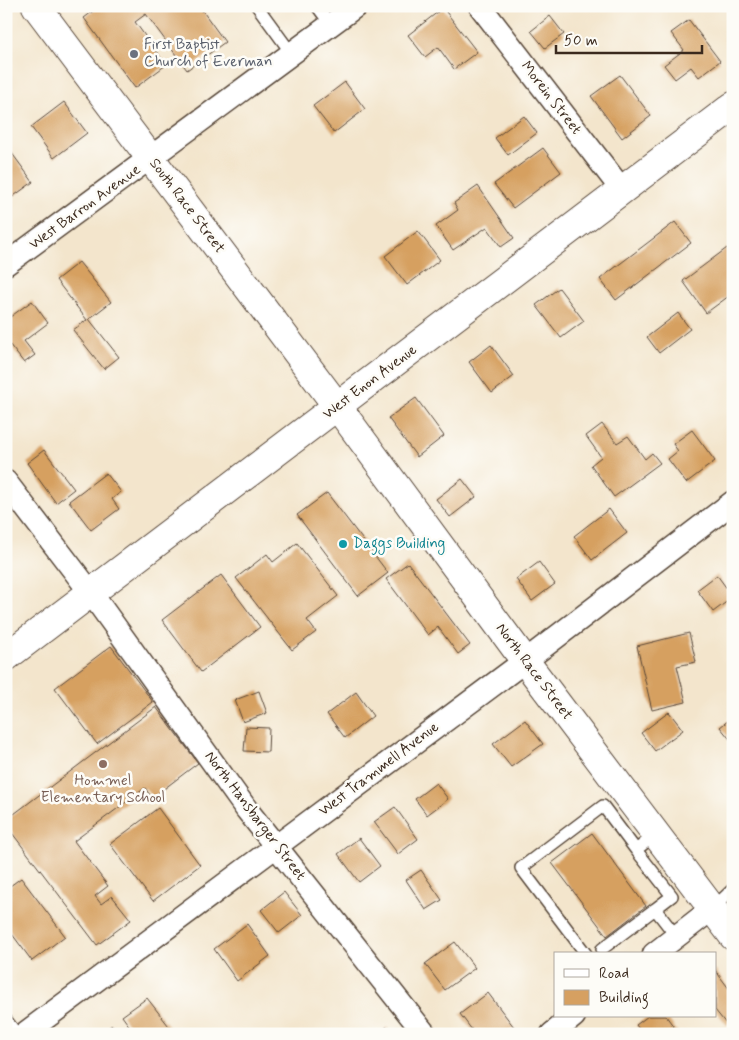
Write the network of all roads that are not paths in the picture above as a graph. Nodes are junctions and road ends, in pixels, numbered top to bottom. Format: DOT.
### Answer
graph roads {
  1 [pos="36,6"];
  2 [pos="257,6"];
  3 [pos="317,6"];
  4 [pos="356,6"];
  5 [pos="480,6"];
  6 [pos="331,25"];
  7 [pos="292,54"];
  8 [pos="733,106"];
  9 [pos="151,159"];
  10 [pos="622,190"];
  11 [pos="6,264"];
  12 [pos="337,406"];
  13 [pos="6,482"];
  14 [pos="733,502"];
  15 [pos="91,593"];
  16 [pos="6,657"];
  17 [pos="525,661"];
  18 [pos="646,842"];
  19 [pos="276,845"];
  20 [pos="733,889"];
  21 [pos="713,908"];
  22 [pos="655,909"];
  23 [pos="676,936"];
  24 [pos="733,936"];
  25 [pos="584,952"];
  26 [pos="601,952"];
  27 [pos="656,952"];
  28 [pos="572,1018"];
  29 [pos="6,1020"];
  30 [pos="27,1032"];
  31 [pos="426,1034"];
  32 [pos="552,1034"];
  1 -- 9 [label="main road, South Race Street"];
  2 -- 7 [label="lane"];
  3 -- 6 [label="lane"];
  4 -- 6 [label="street, West Barron Avenue"];
  5 -- 10 [label="street, Morein Street"];
  6 -- 7 [label="street, West Barron Avenue"];
  7 -- 9 [label="street, West Barron Avenue"];
  8 -- 10 [label="main road, West Enon Avenue"];
  9 -- 11 [label="street, West Barron Avenue"];
  9 -- 12 [label="main road, South Race Street"];
  10 -- 12 [label="main road, West Enon Avenue"];
  12 -- 15 [label="main road, West Enon Avenue"];
  12 -- 17 [label="main road, North Race Street"];
  13 -- 15 [label="street, North Hansbarger Street"];
  14 -- 17 [label="street, West Trammell Avenue"];
  15 -- 16 [label="main road, West Enon Avenue"];
  15 -- 19 [label="street, North Hansbarger Street"];
  17 -- 18 [label="main road, North Race Street"];
  17 -- 19 [label="street, West Trammell Avenue"];
  18 -- 21 [label="main road, North Race Street"];
  18 -- 22 [label="lane"];
  18 -- 25 [label="lane"];
  19 -- 30 [label="street, West Trammell Avenue"];
  19 -- 31 [label="street, North Hansbarger Street"];
  20 -- 21 [label="lane"];
  21 -- 23 [label="street"];
  21 -- 24 [label="main road, North Race Street"];
  22 -- 23 [label="lane"];
  22 -- 26 [label="lane"];
  23 -- 27 [label="street"];
  28 -- 32 [label="street"];
  29 -- 30 [label="lane"];
}
